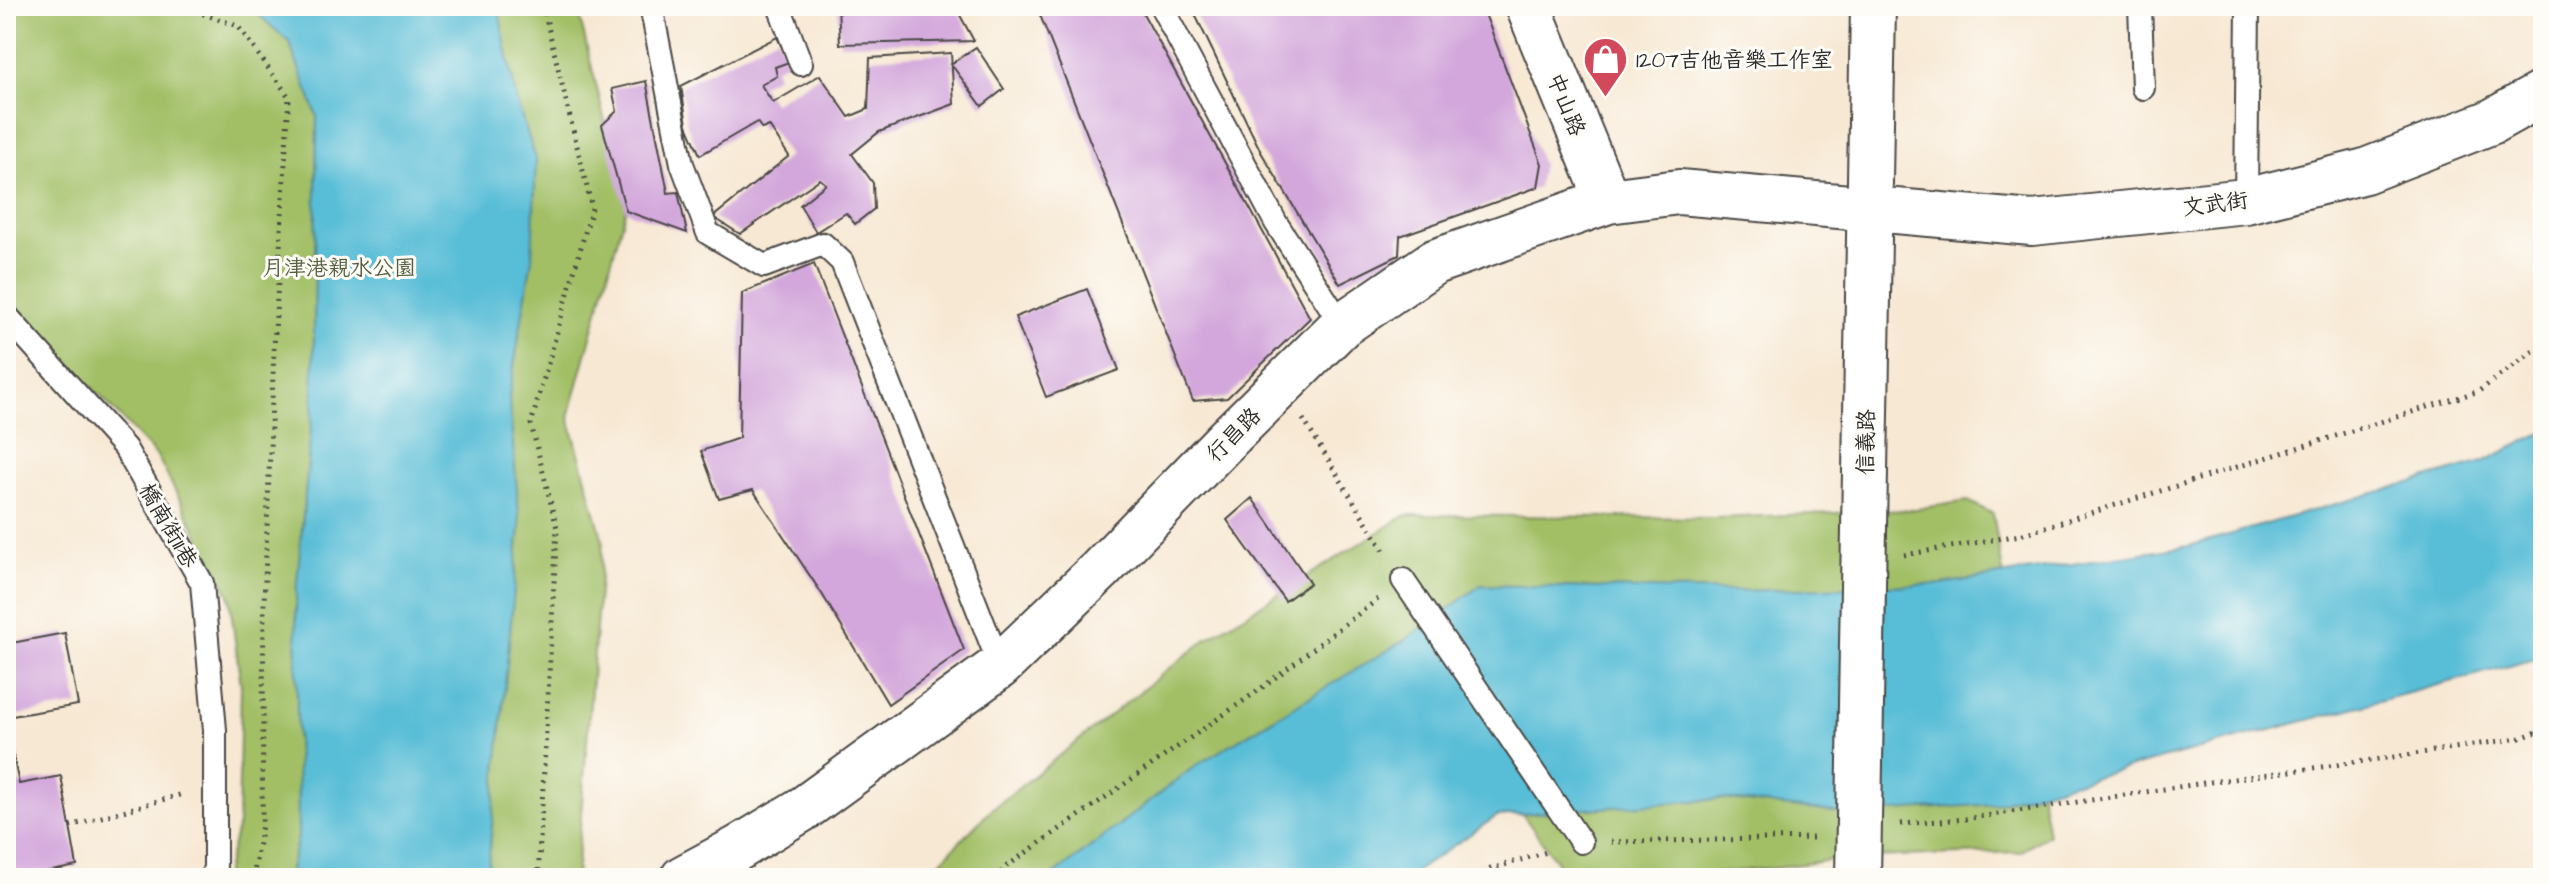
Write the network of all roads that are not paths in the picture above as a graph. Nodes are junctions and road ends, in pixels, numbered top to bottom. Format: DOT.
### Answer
graph roads {
  1 [pos="651,6"];
  2 [pos="779,6"];
  3 [pos="1161,6"];
  4 [pos="1528,6"];
  5 [pos="1873,6"];
  6 [pos="2140,6"];
  7 [pos="2248,6"];
  8 [pos="801,64"];
  9 [pos="2143,88"];
  10 [pos="2543,93"];
  11 [pos="1608,201"];
  12 [pos="2246,201"];
  13 [pos="1868,207"];
  14 [pos="6,315"];
  15 [pos="1342,325"];
  16 [pos="1403,580"];
  17 [pos="1000,666"];
  18 [pos="1581,842"];
  19 [pos="212,878"];
  20 [pos="683,878"];
  21 [pos="1858,878"];
  1 -- 17 [label="lane"];
  2 -- 8 [label="lane"];
  3 -- 15 [label="lane"];
  4 -- 11 [label="street, 中山路"];
  5 -- 13 [label="street, 信義路"];
  6 -- 9 [label="lane"];
  7 -- 12 [label="lane"];
  10 -- 12 [label="street, 文武街"];
  11 -- 13 [label="street, 行昌路"];
  11 -- 15 [label="street, 行昌路"];
  12 -- 13 [label="street, 文武街"];
  13 -- 21 [label="street, 信義路"];
  14 -- 19 [label="lane, 橋南街11巷"];
  15 -- 17 [label="street, 行昌路"];
  16 -- 18 [label="lane"];
  17 -- 20 [label="street, 行昌路"];
}
